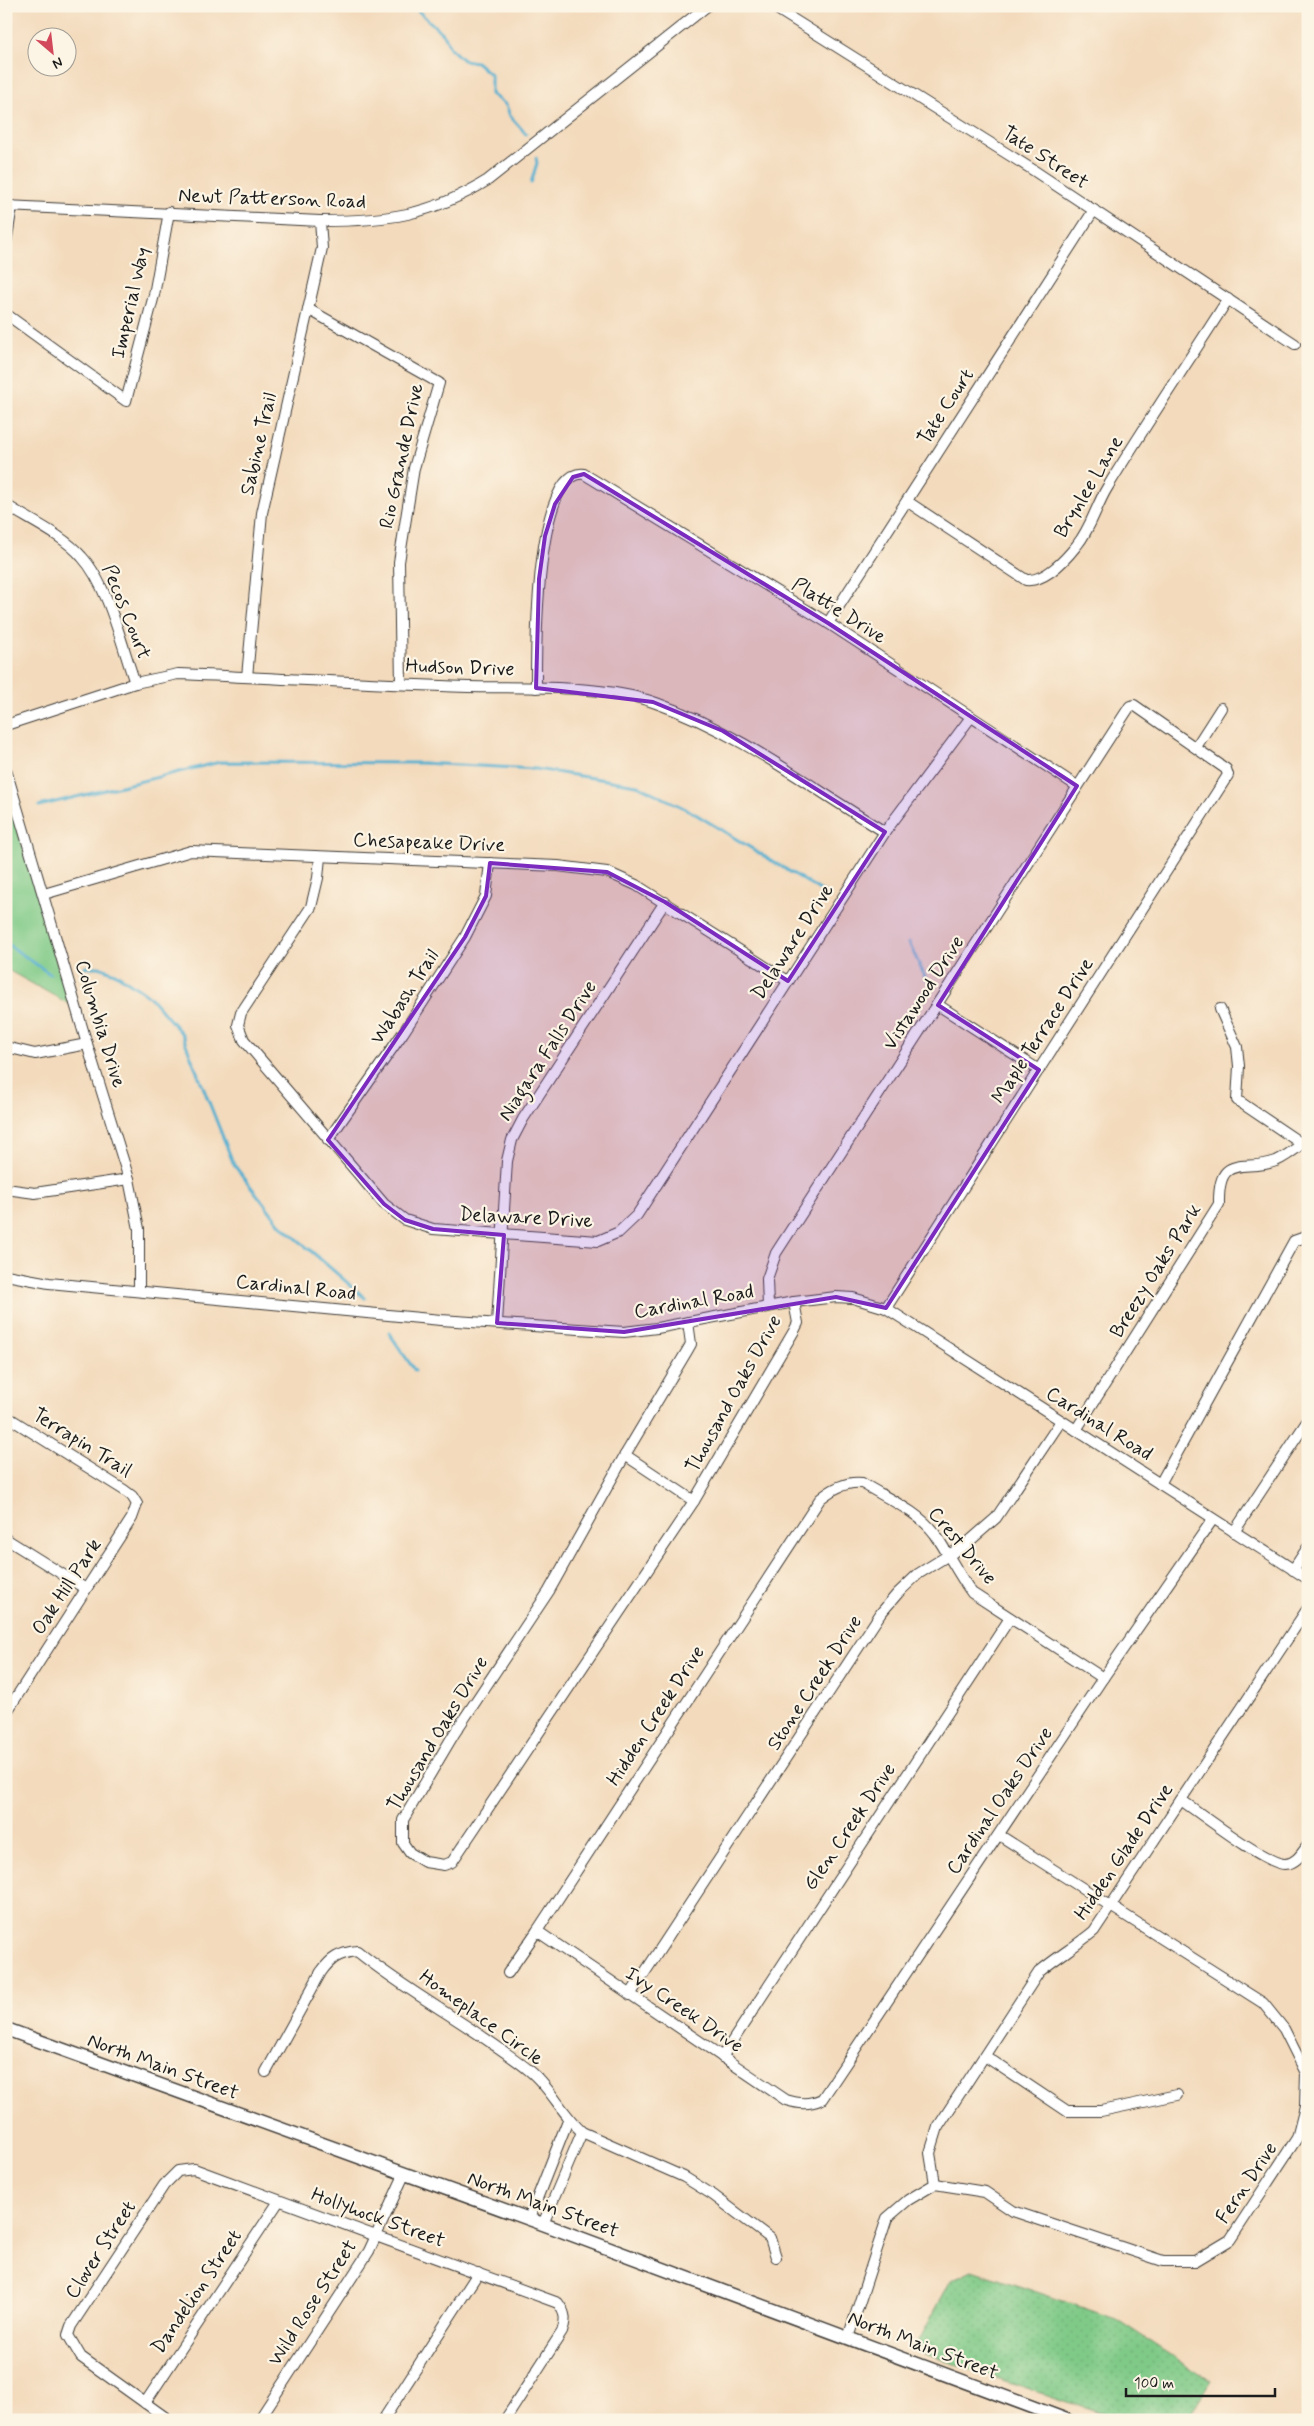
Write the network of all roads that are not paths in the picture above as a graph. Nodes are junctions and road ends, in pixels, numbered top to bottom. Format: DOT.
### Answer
graph roads {
  1 [pos="707,6"];
  2 [pos="772,6"];
  3 [pos="9,206"];
  4 [pos="1094,210"];
  5 [pos="169,212"];
  6 [pos="320,221"];
  7 [pos="6,243"];
  8 [pos="1228,299"];
  9 [pos="308,309"];
  10 [pos="6,314"];
  11 [pos="1295,344"];
  12 [pos="908,502"];
  13 [pos="6,505"];
  14 [pos="828,623"];
  15 [pos="247,677"];
  16 [pos="135,683"];
  17 [pos="401,684"];
  18 [pos="536,688"];
  19 [pos="1222,708"];
  20 [pos="971,717"];
  21 [pos="6,726"];
  22 [pos="1196,746"];
  23 [pos="6,770"];
  24 [pos="1077,786"];
  25 [pos="885,832"];
  26 [pos="320,857"];
  27 [pos="490,863"];
  28 [pos="44,894"];
  29 [pos="665,902"];
  30 [pos="788,981"];
  31 [pos="938,1004"];
  32 [pos="1220,1010"];
  33 [pos="87,1044"];
  34 [pos="6,1047"];
  35 [pos="1039,1070"];
  36 [pos="328,1140"];
  37 [pos="1305,1141"];
  38 [pos="129,1179"];
  39 [pos="6,1189"];
  40 [pos="504,1235"];
  41 [pos="1308,1236"];
  42 [pos="6,1275"];
  43 [pos="139,1291"];
  44 [pos="794,1302"];
  45 [pos="768,1307"];
  46 [pos="886,1308"];
  47 [pos="688,1322"];
  48 [pos="497,1323"];
  49 [pos="6,1416"];
  50 [pos="1308,1420"];
  51 [pos="1061,1421"];
  52 [pos="1076,1430"];
  53 [pos="625,1455"];
  54 [pos="1160,1484"];
  55 [pos="841,1486"];
  56 [pos="694,1501"];
  57 [pos="137,1504"];
  58 [pos="1213,1519"];
  59 [pos="1234,1532"];
  60 [pos="6,1539"];
  61 [pos="1308,1547"];
  62 [pos="947,1556"];
  63 [pos="1293,1570"];
  64 [pos="1308,1579"];
  65 [pos="86,1589"];
  66 [pos="1308,1608"];
  67 [pos="1010,1618"];
  68 [pos="1103,1678"];
  69 [pos="6,1713"];
  70 [pos="1181,1800"];
  71 [pos="999,1835"];
  72 [pos="1308,1845"];
  73 [pos="1112,1906"];
  74 [pos="538,1931"];
  75 [pos="508,1973"];
  76 [pos="630,1995"];
  77 [pos="6,2029"];
  78 [pos="985,2056"];
  79 [pos="722,2057"];
  80 [pos="266,2072"];
  81 [pos="1177,2095"];
  82 [pos="817,2102"];
  83 [pos="568,2120"];
  84 [pos="582,2132"];
  85 [pos="549,2168"];
  86 [pos="174,2174"];
  87 [pos="563,2174"];
  88 [pos="404,2176"];
  89 [pos="935,2184"];
  90 [pos="279,2201"];
  91 [pos="529,2219"];
  92 [pos="543,2224"];
  93 [pos="376,2235"];
  94 [pos="776,2256"];
  95 [pos="478,2273"];
  96 [pos="848,2338"];
  97 [pos="145,2403"];
  98 [pos="169,2420"];
  99 [pos="259,2420"];
  100 [pos="383,2420"];
  101 [pos="505,2420"];
  102 [pos="1067,2420"];
  1 -- 6 [label="street, Newt Patterson Road"];
  2 -- 4 [label="street, Tate Street"];
  3 -- 5 [label="street, Newt Patterson Road"];
  3 -- 7 [label="street"];
  4 -- 8 [label="street, Tate Street"];
  4 -- 12 [label="street, Tate Court"];
  5 -- 6 [label="street, Newt Patterson Road"];
  5 -- 10 [label="street, Imperial Way"];
  6 -- 9 [label="street, Sabine Trail"];
  8 -- 11 [label="street, Tate Street"];
  8 -- 12 [label="street, Brynlee Lane"];
  9 -- 15 [label="street, Sabine Trail"];
  9 -- 17 [label="street, Rio Grande Drive"];
  12 -- 14 [label="street, Tate Court"];
  13 -- 16 [label="street, Pecos Court"];
  14 -- 18 [label="street, Platte Drive"];
  14 -- 20 [label="street, Platte Drive"];
  15 -- 16 [label="street, Hudson Drive"];
  15 -- 17 [label="street, Hudson Drive"];
  16 -- 21 [label="street, Hudson Drive"];
  17 -- 18 [label="street, Hudson Drive"];
  18 -- 25 [label="street, Hudson Drive"];
  19 -- 22 [label="street"];
  20 -- 24 [label="street, Platte Drive"];
  20 -- 25 [label="street, Delaware Drive"];
  22 -- 24 [label="street, Vistawood Drive"];
  22 -- 35 [label="street, Maple Terrace Drive"];
  23 -- 28 [label="street, Columbia Drive"];
  24 -- 31 [label="street, Vistawood Drive"];
  25 -- 30 [label="street, Delaware Drive"];
  26 -- 27 [label="street, Chesapeake Drive"];
  26 -- 28 [label="street, Chesapeake Drive"];
  26 -- 36 [label="street, Delaware Drive"];
  27 -- 29 [label="street, Chesapeake Drive"];
  27 -- 36 [label="street, Wabash Trail"];
  28 -- 33 [label="street, Columbia Drive"];
  29 -- 30 [label="street, Chesapeake Drive"];
  29 -- 40 [label="street, Niagara Falls Drive"];
  30 -- 40 [label="street, Delaware Drive"];
  31 -- 35 [label="street"];
  31 -- 45 [label="street, Vistawood Drive"];
  32 -- 37 [label="street, Breezy Oaks Park"];
  33 -- 34 [label="street"];
  33 -- 38 [label="street, Columbia Drive"];
  35 -- 46 [label="street, Maple Terrace Drive"];
  36 -- 40 [label="street, Delaware Drive"];
  37 -- 52 [label="street, Breezy Oaks Park"];
  38 -- 39 [label="street"];
  38 -- 43 [label="street, Columbia Drive"];
  40 -- 48 [label="street, Niagara Falls Drive"];
  41 -- 54 [label="street"];
  42 -- 43 [label="street, Cardinal Road"];
  43 -- 48 [label="street, Cardinal Road"];
  44 -- 45 [label="street, Cardinal Road"];
  44 -- 46 [label="street, Cardinal Road"];
  44 -- 56 [label="street, Thousand Oaks Drive"];
  45 -- 47 [label="street, Cardinal Road"];
  46 -- 51 [label="street, Cardinal Road"];
  47 -- 48 [label="street, Cardinal Road"];
  47 -- 53 [label="street, Thousand Oaks Drive"];
  49 -- 57 [label="street, Terrapin Trail"];
  50 -- 59 [label="street"];
  51 -- 52 [label="street, Cardinal Road"];
  51 -- 62 [label="street, Stone Creek Drive"];
  52 -- 54 [label="street, Cardinal Road"];
  53 -- 56 [label="street, Thousand Oaks Drive"];
  53 -- 56 [label="street, Thousand Oaks Drive"];
  54 -- 58 [label="street, Cardinal Road"];
  55 -- 62 [label="street, Crest Drive"];
  55 -- 74 [label="street, Hidden Creek Drive"];
  57 -- 65 [label="street, Oak Hill Park"];
  58 -- 59 [label="street, Cardinal Road"];
  58 -- 68 [label="street, Cardinal Oaks Drive"];
  59 -- 63 [label="street, Cardinal Road"];
  60 -- 65 [label="street"];
  61 -- 63 [label="street"];
  62 -- 67 [label="street, Crest Drive"];
  62 -- 76 [label="street, Stone Creek Drive"];
  63 -- 64 [label="street, Cardinal Road"];
  65 -- 69 [label="street, Oak Hill Park"];
  66 -- 70 [label="street, Hidden Glade Drive"];
  67 -- 68 [label="street, Crest Drive"];
  67 -- 79 [label="street, Glen Creek Drive"];
  68 -- 71 [label="street, Cardinal Oaks Drive"];
  70 -- 72 [label="street"];
  70 -- 73 [label="street, Hidden Glade Drive"];
  71 -- 73 [label="street, Fern Drive"];
  71 -- 82 [label="street, Cardinal Oaks Drive"];
  73 -- 78 [label="street, Hidden Glade Drive"];
  73 -- 89 [label="street, Fern Drive"];
  74 -- 75 [label="street, Hidden Creek Drive"];
  74 -- 76 [label="street, Ivy Creek Drive"];
  76 -- 79 [label="street, Ivy Creek Drive"];
  77 -- 88 [label="main road, North Main Street"];
  78 -- 81 [label="street"];
  78 -- 89 [label="street, Hidden Glade Drive"];
  79 -- 82 [label="street, Ivy Creek Drive"];
  80 -- 83 [label="street, Homeplace Circle"];
  83 -- 84 [label="street, Homeplace Circle"];
  83 -- 85 [label="street"];
  84 -- 87 [label="street"];
  84 -- 94 [label="street, Homeplace Circle"];
  85 -- 87 [label="street"];
  85 -- 91 [label="street"];
  86 -- 90 [label="street, Hollyhock Street"];
  86 -- 97 [label="street, Clover Street"];
  87 -- 92 [label="street"];
  88 -- 91 [label="main road, North Main Street"];
  88 -- 93 [label="street, Wild Rose Street"];
  89 -- 96 [label="street"];
  90 -- 93 [label="street, Hollyhock Street"];
  90 -- 97 [label="street, Dandelion Street"];
  91 -- 92 [label="main road, North Main Street"];
  92 -- 96 [label="main road, North Main Street"];
  93 -- 95 [label="street, Hollyhock Street"];
  93 -- 99 [label="street, Wild Rose Street"];
  95 -- 100 [label="street"];
  95 -- 101 [label="street, Hollyhock Street"];
  96 -- 102 [label="main road, North Main Street"];
  97 -- 98 [label="street"];
}
